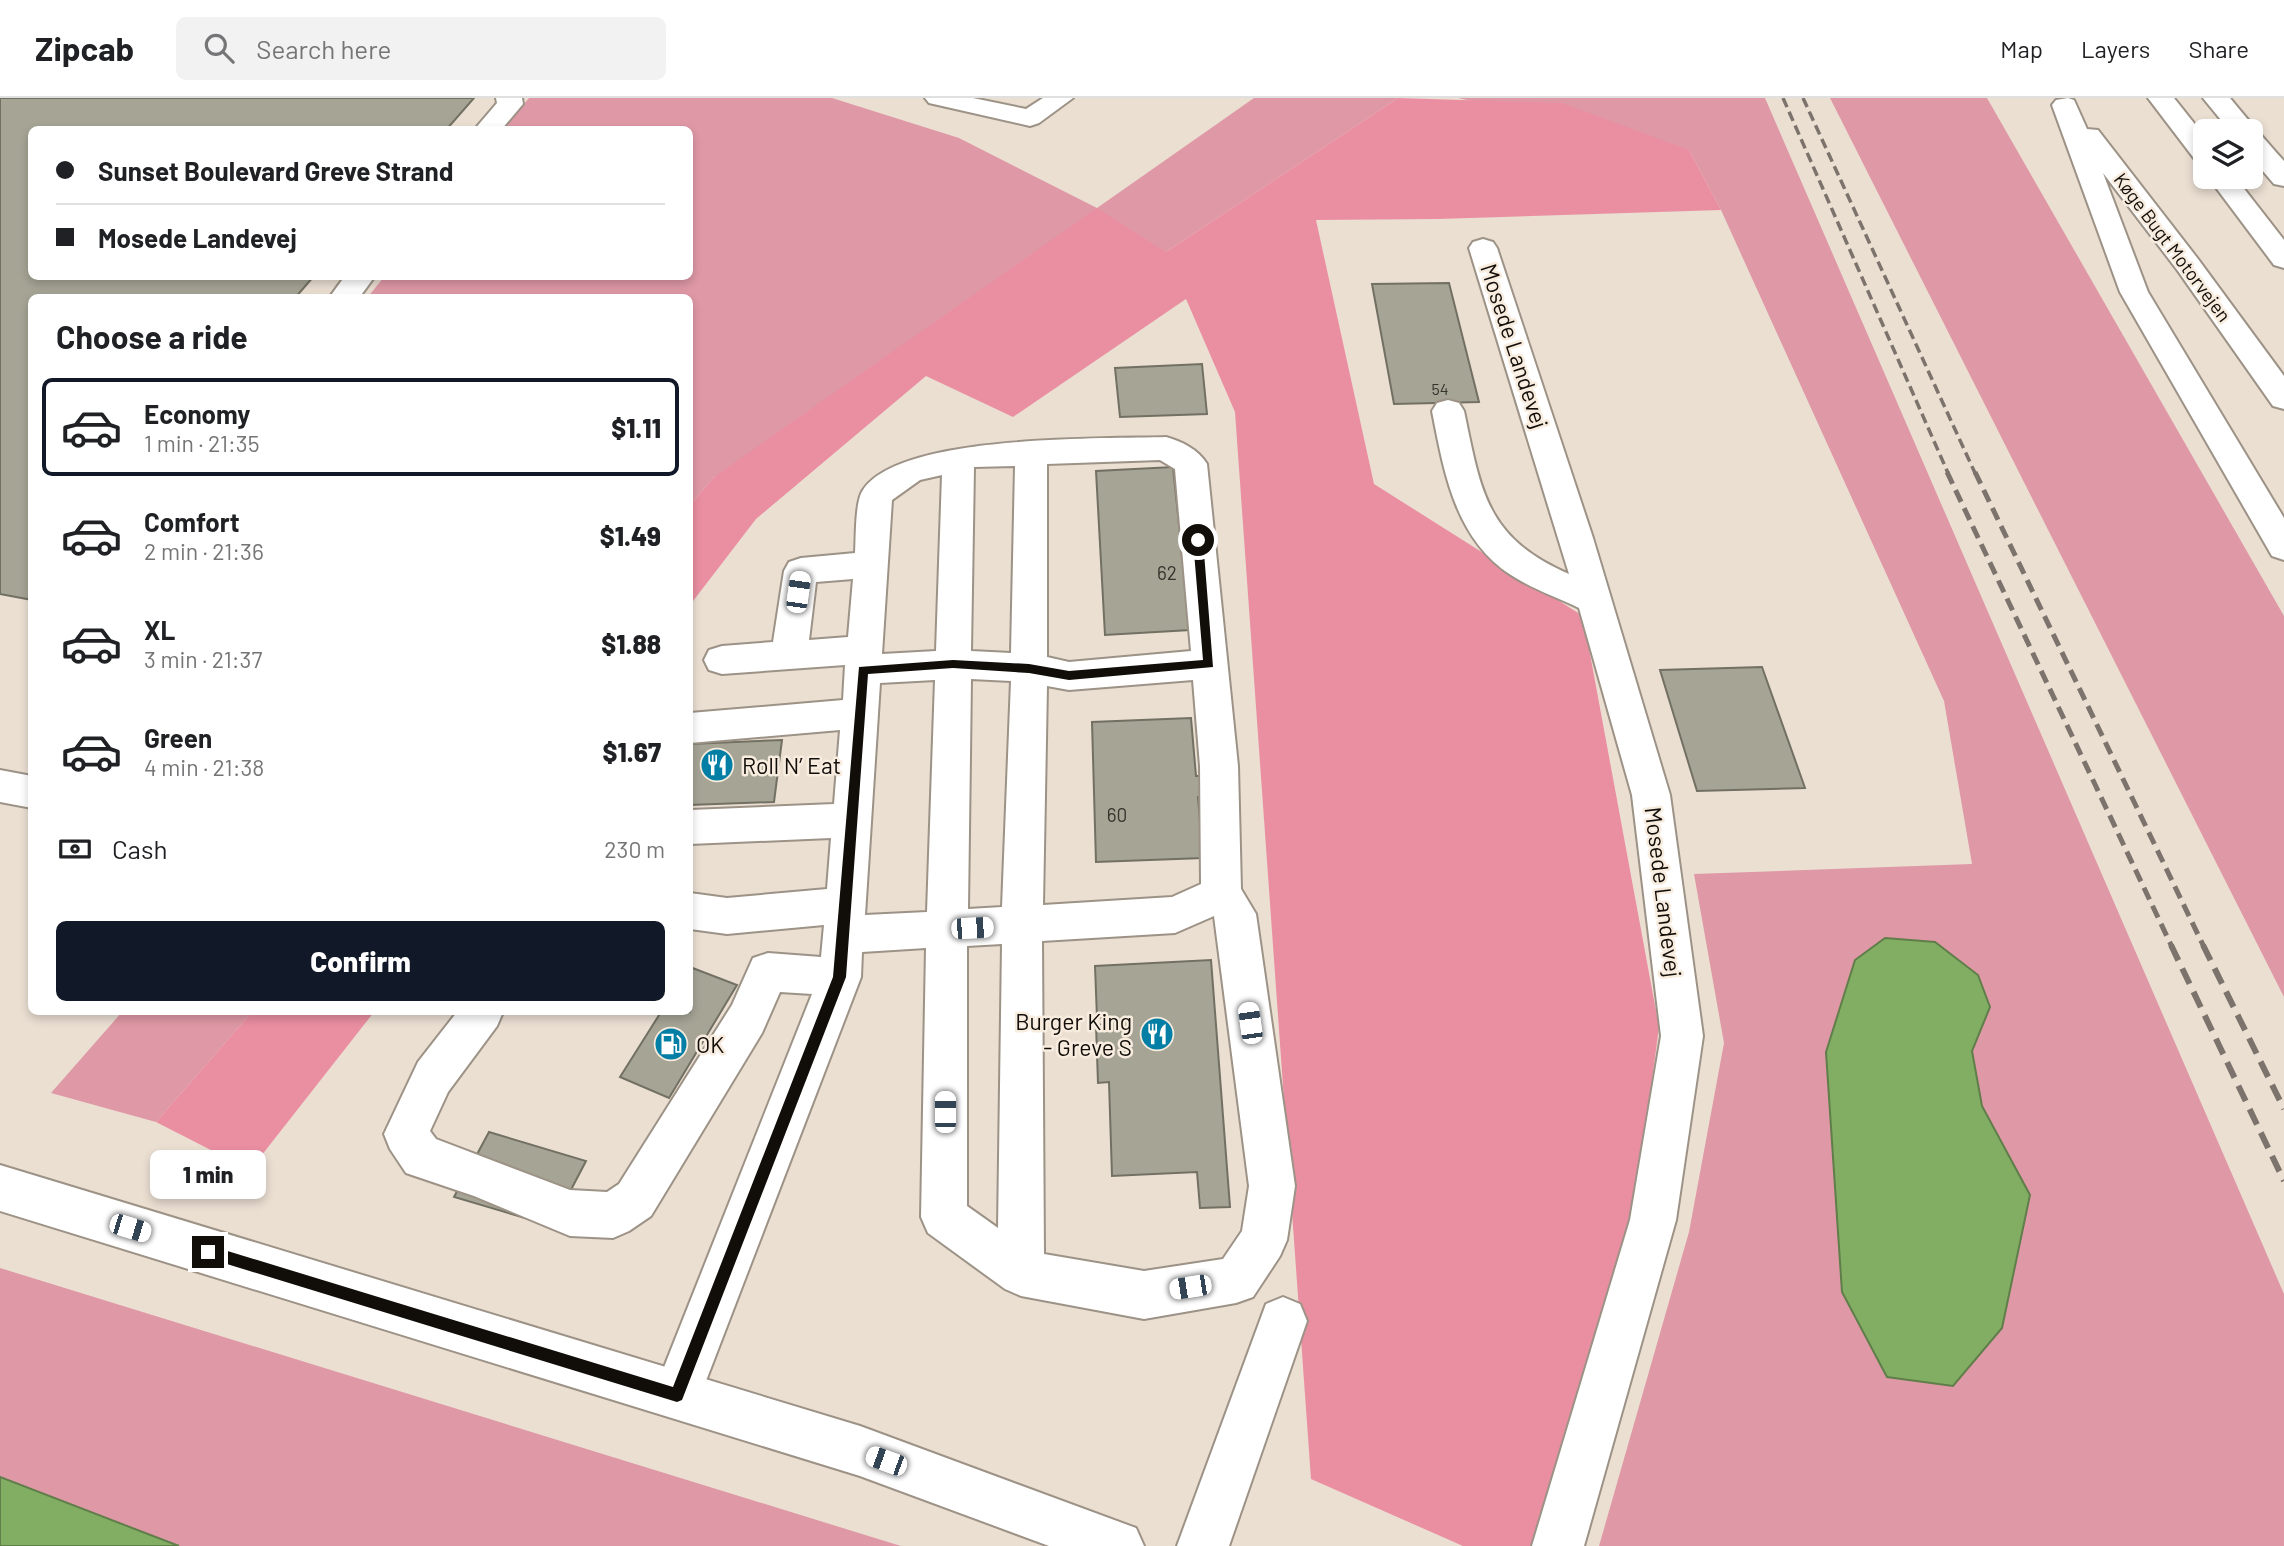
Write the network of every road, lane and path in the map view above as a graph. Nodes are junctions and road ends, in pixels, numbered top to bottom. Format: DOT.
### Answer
graph roads {
  1 [pos="509,98"];
  2 [pos="938,98"];
  3 [pos="1060,98"];
  4 [pos="2161,98"];
  5 [pos="2216,98"];
  6 [pos="2063,102"];
  7 [pos="2234,119"];
  8 [pos="491,126"];
  9 [pos="2193,139"];
  10 [pos="2263,154"];
  11 [pos="2284,178"];
  12 [pos="2230,189"];
  13 [pos="1483,248"];
  14 [pos="2284,259"];
  15 [pos="358,280"];
  16 [pos="346,294"];
  17 [pos="2284,398"];
  18 [pos="1448,411"];
  19 [pos="1031,454"];
  20 [pos="958,460"];
  21 [pos="2284,547"];
  22 [pos="871,564"];
  23 [pos="1593,599"];
  24 [pos="789,655"];
  25 [pos="722,660"];
  26 [pos="863,660"];
  27 [pos="953,664"];
  28 [pos="1209,664"];
  29 [pos="1029,668"];
  30 [pos="860,713"];
  31 [pos="693,728"];
  32 [pos="0,786"];
  33 [pos="28,791"];
  34 [pos="852,820"];
  35 [pos="693,827"];
  36 [pos="1220,894"];
  37 [pos="693,911"];
  38 [pos="1022,926"];
  39 [pos="947,929"];
  40 [pos="843,939"];
  41 [pos="480,1015"];
  42 [pos="0,1188"];
  43 [pos="1021,1273"];
  44 [pos="1283,1321"];
  45 [pos="677,1395"];
  46 [pos="1118,1546"];
  47 [pos="1203,1546"];
  48 [pos="1558,1546"];
  1 -- 8 [label="main road"];
  2 -- 3 [label="main road"];
  4 -- 9 [label="main road"];
  5 -- 7 [label="main road"];
  6 -- 17 [label="main road, Køge Bugt Motorvejen"];
  6 -- 21 [label="main road"];
  10 -- 11 [label="main road"];
  12 -- 14 [label="main road"];
  13 -- 23 [label="main road, Mosede Landevej"];
  15 -- 16 [label="main road"];
  18 -- 23 [label="main road"];
  19 -- 20 [label="main road"];
  19 -- 28 [label="main road"];
  19 -- 29 [label="main road"];
  20 -- 22 [label="main road"];
  20 -- 27 [label="main road"];
  22 -- 24 [label="main road"];
  22 -- 26 [label="main road"];
  23 -- 48 [label="main road, Mosede Landevej"];
  24 -- 25 [label="main road"];
  24 -- 26 [label="main road"];
  26 -- 27 [label="main road"];
  26 -- 30 [label="main road"];
  27 -- 29 [label="main road"];
  27 -- 39 [label="main road"];
  28 -- 29 [label="main road"];
  28 -- 36 [label="main road"];
  29 -- 38 [label="main road"];
  30 -- 31 [label="main road"];
  30 -- 34 [label="main road"];
  32 -- 33 [label="main road"];
  34 -- 35 [label="main road"];
  34 -- 40 [label="main road"];
  36 -- 38 [label="main road"];
  36 -- 43 [label="main road"];
  37 -- 40 [label="main road"];
  38 -- 39 [label="main road"];
  38 -- 43 [label="main road"];
  39 -- 40 [label="main road"];
  39 -- 43 [label="main road"];
  40 -- 41 [label="main road"];
  40 -- 45 [label="main road"];
  42 -- 45 [label="main road"];
  44 -- 47 [label="main road"];
  45 -- 46 [label="main road"];
}
